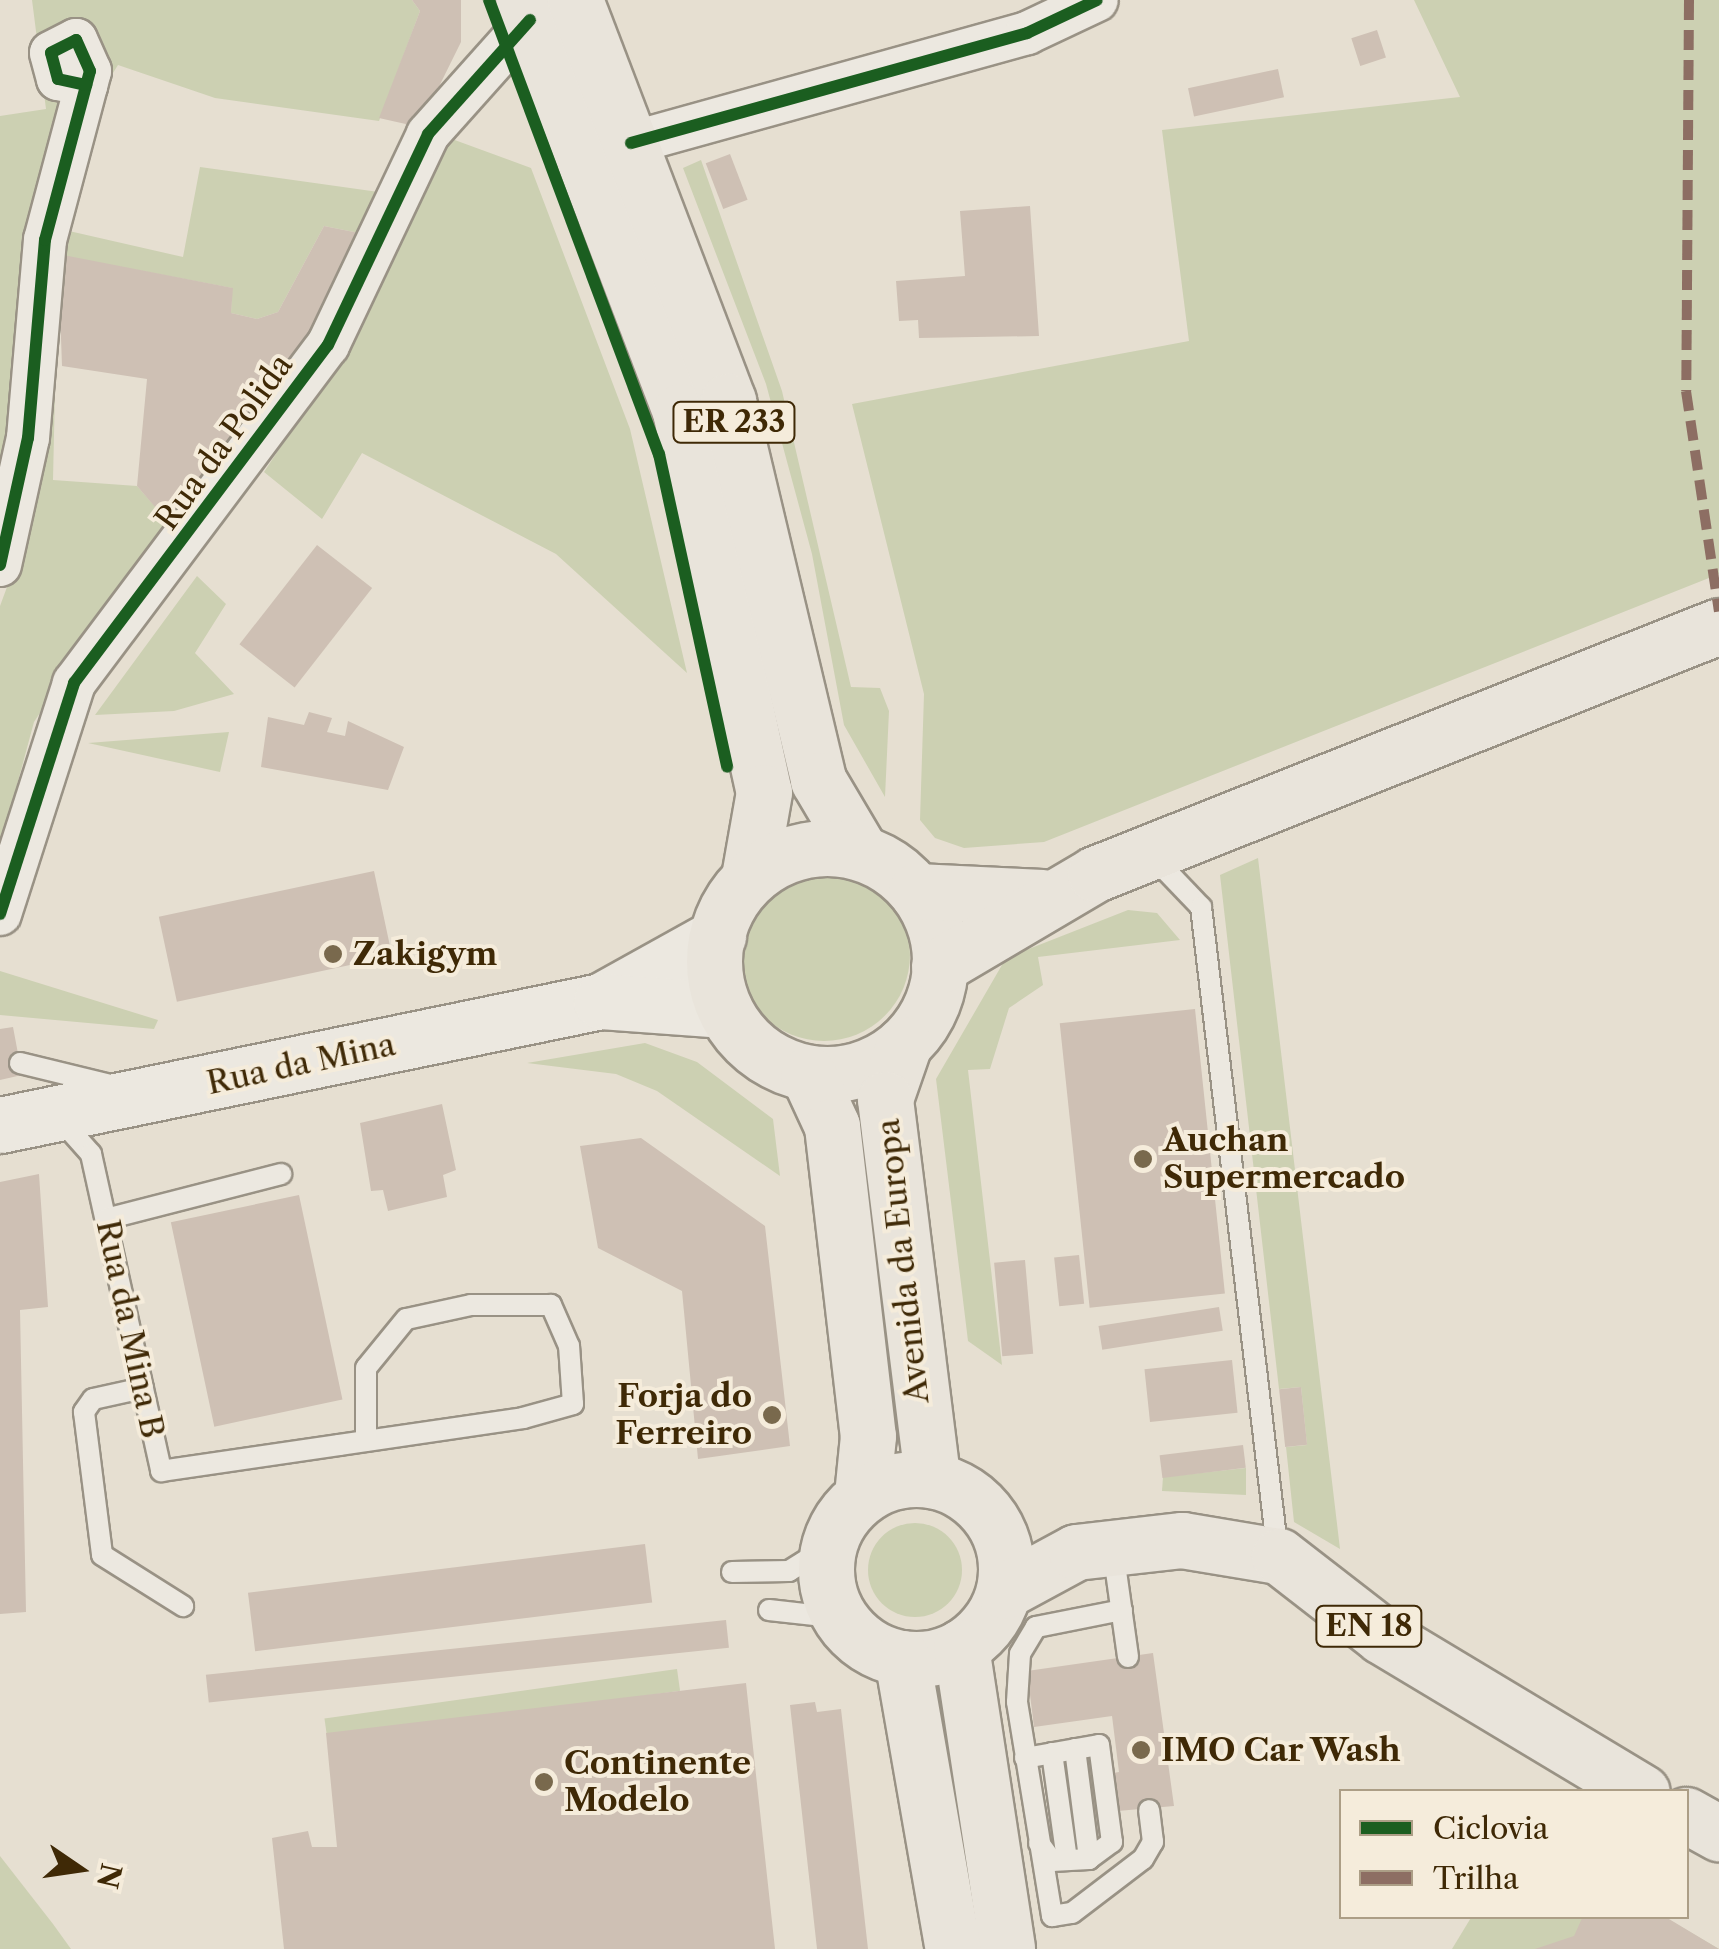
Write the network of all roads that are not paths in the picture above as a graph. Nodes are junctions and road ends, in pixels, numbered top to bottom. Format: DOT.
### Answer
graph roads {
  1 [pos="1098,0"];
  2 [pos="543,7"];
  3 [pos="86,85"];
  4 [pos="631,143"];
  5 [pos="0,565"];
  6 [pos="1719,626"];
  7 [pos="860,851"];
  8 [pos="1148,854"];
  9 [pos="748,877"];
  10 [pos="916,891"];
  11 [pos="1042,897"];
  12 [pos="0,914"];
  13 [pos="718,936"];
  14 [pos="939,966"];
  15 [pos="601,1000"];
  16 [pos="725,1010"];
  17 [pos="904,1044"];
  18 [pos="20,1063"];
  19 [pos="808,1074"];
  20 [pos="100,1117"];
  21 [pos="0,1125"];
  22 [pos="281,1174"];
  23 [pos="106,1219"];
  24 [pos="144,1388"];
  25 [pos="366,1441"];
  26 [pos="932,1479"];
  27 [pos="862,1496"];
  28 [pos="997,1526"];
  29 [pos="829,1546"];
  30 [pos="1094,1550"];
  31 [pos="1278,1556"];
  32 [pos="732,1572"];
  33 [pos="1004,1591"];
  34 [pos="183,1606"];
  35 [pos="769,1610"];
  36 [pos="1122,1610"];
  37 [pos="840,1618"];
  38 [pos="961,1647"];
  39 [pos="1128,1656"];
  40 [pos="902,1658"];
  41 [pos="1052,1753"];
  42 [pos="1026,1758"];
  43 [pos="1637,1789"];
  44 [pos="1149,1810"];
  45 [pos="1689,1817"];
  46 [pos="1719,1832"];
  47 [pos="1038,1843"];
  48 [pos="1066,1860"];
  49 [pos="953,1949"];
  50 [pos="1007,1949"];
  1 -- 4 [label="street"];
  2 -- 4 [label="main road, ER 233"];
  2 -- 9 [label="main road, ER 233"];
  2 -- 12 [label="street, Rua da Polida"];
  3 -- 5 [label="street"];
  4 -- 7 [label="main road, ER 233"];
  6 -- 8 [label="main road"];
  7 -- 9 [label="main road"];
  7 -- 10 [label="main road"];
  8 -- 11 [label="main road"];
  8 -- 31 [label="lane"];
  9 -- 13 [label="main road"];
  10 -- 11 [label="main road"];
  10 -- 14 [label="main road"];
  11 -- 14 [label="main road"];
  13 -- 15 [label="main road"];
  13 -- 16 [label="main road"];
  14 -- 17 [label="main road"];
  15 -- 16 [label="main road"];
  15 -- 20 [label="main road, Rua da Mina"];
  16 -- 19 [label="main road"];
  17 -- 19 [label="main road"];
  17 -- 26 [label="main road, Avenida da Europa"];
  18 -- 20 [label="lane"];
  19 -- 27 [label="main road, Avenida da Europa"];
  20 -- 21 [label="main road, Rua da Mina"];
  20 -- 23 [label="lane, Rua da Mina B"];
  22 -- 23 [label="lane"];
  23 -- 24 [label="lane, Rua da Mina B"];
  24 -- 25 [label="lane, Rua da Mina B"];
  24 -- 34 [label="lane"];
  25 -- 25 [label="lane, Rua da Mina B"];
  26 -- 27 [label="main road"];
  26 -- 28 [label="main road"];
  27 -- 29 [label="main road"];
  28 -- 30 [label="main road, EN 18"];
  28 -- 33 [label="main road"];
  29 -- 32 [label="lane"];
  29 -- 37 [label="main road"];
  30 -- 31 [label="main road, EN 18"];
  30 -- 33 [label="main road, EN 18"];
  30 -- 36 [label="lane"];
  31 -- 43 [label="main road, EN 18"];
  33 -- 38 [label="main road"];
  35 -- 37 [label="lane"];
  36 -- 39 [label="lane"];
  36 -- 42 [label="lane"];
  37 -- 40 [label="main road"];
  38 -- 40 [label="main road"];
  38 -- 50 [label="main road"];
  40 -- 49 [label="main road"];
  41 -- 42 [label="lane"];
  41 -- 48 [label="lane"];
  41 -- 48 [label="lane"];
  42 -- 47 [label="lane"];
  44 -- 47 [label="lane"];
  45 -- 46 [label="main road"];
  47 -- 48 [label="lane"];
}
